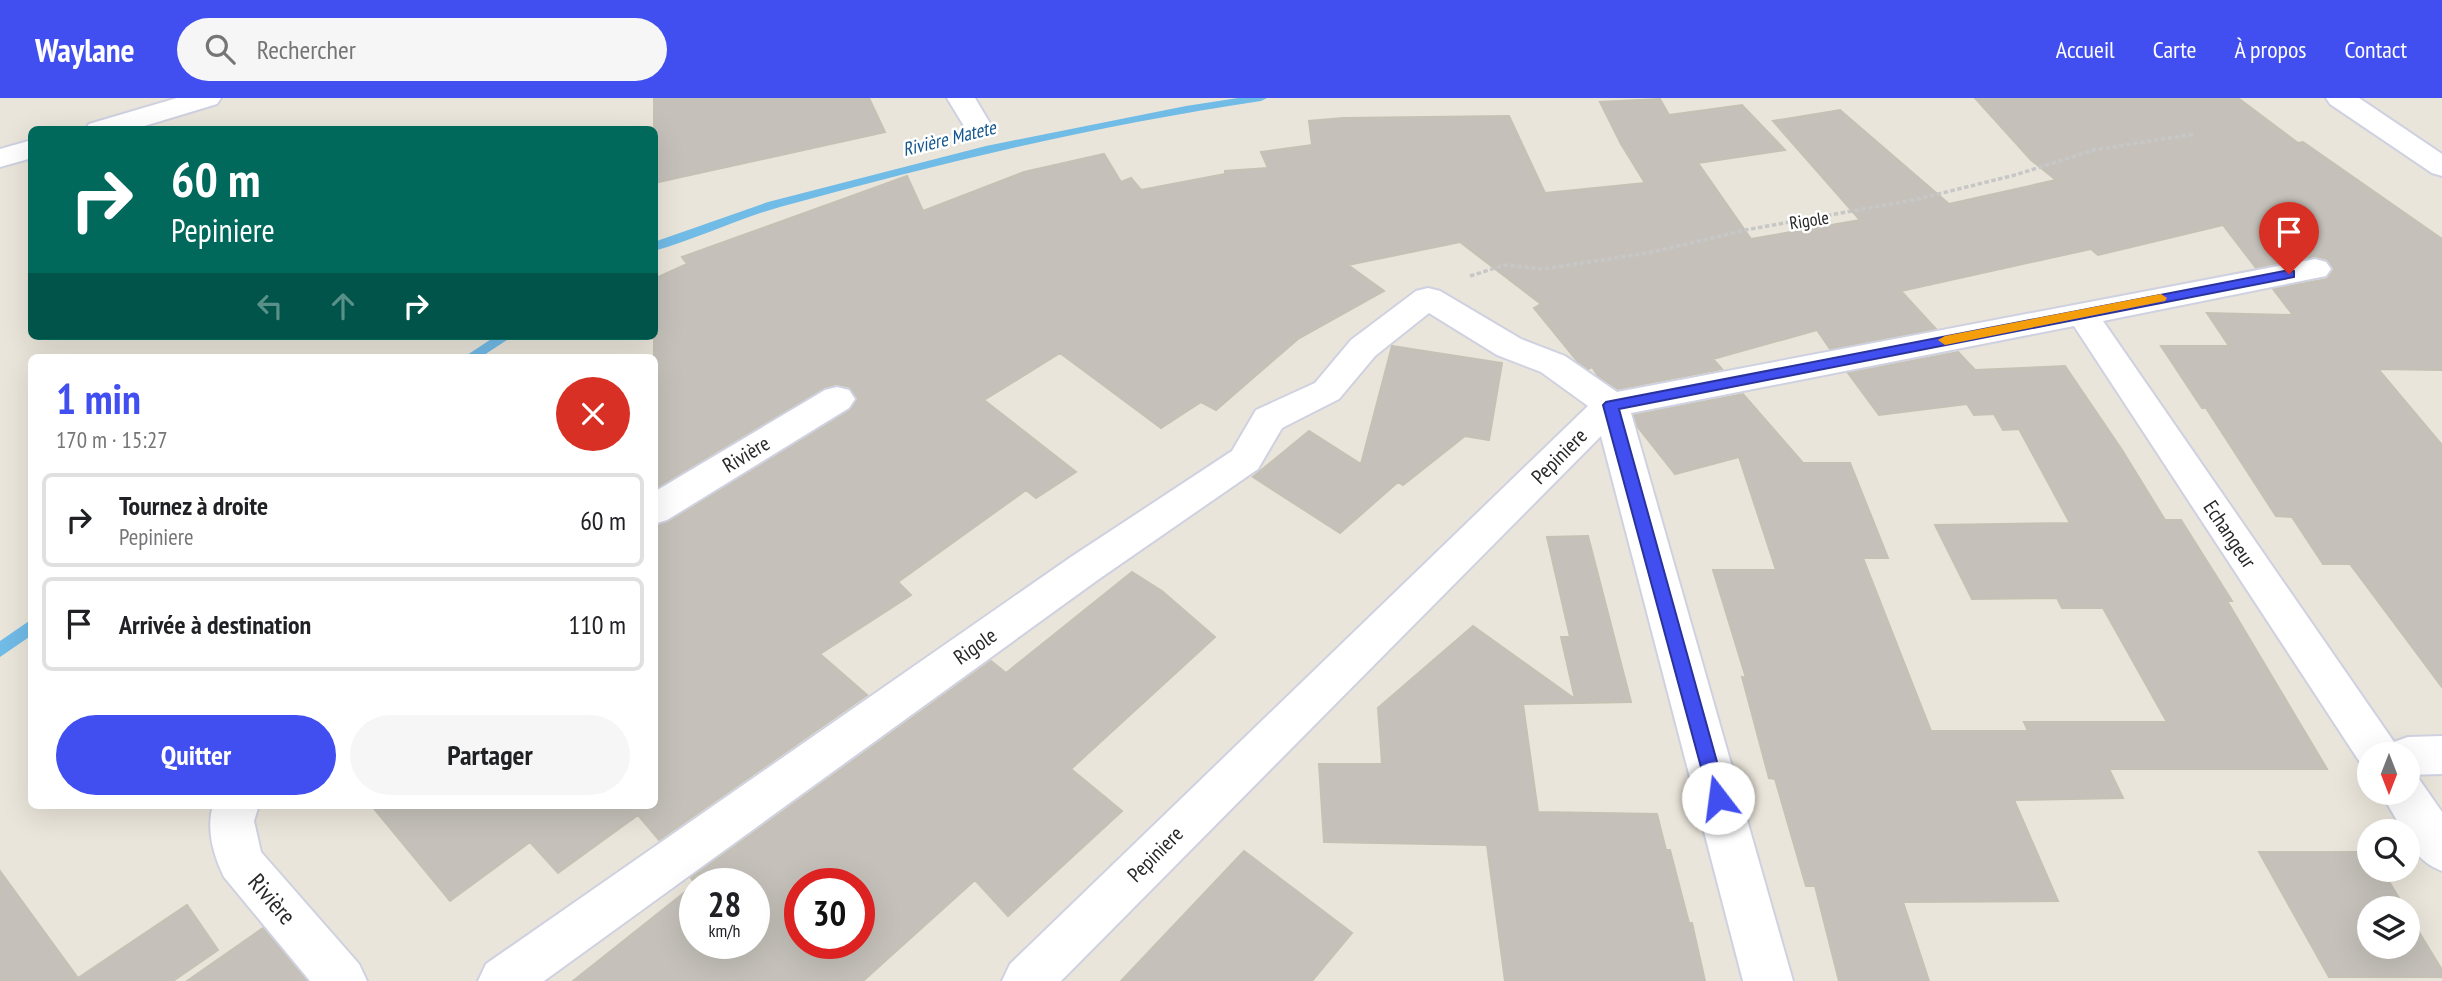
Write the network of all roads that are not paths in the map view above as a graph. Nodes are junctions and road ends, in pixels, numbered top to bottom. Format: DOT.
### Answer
graph roads {
  1 [pos="207,98"];
  2 [pos="961,98"];
  3 [pos="2340,98"];
  4 [pos="977,125"];
  5 [pos="112,126"];
  6 [pos="28,150"];
  7 [pos="0,158"];
  8 [pos="2442,167"];
  9 [pos="2315,269"];
  10 [pos="2081,314"];
  11 [pos="837,399"];
  12 [pos="1611,405"];
  13 [pos="658,508"];
  14 [pos="2370,742"];
  15 [pos="2442,755"];
  16 [pos="2420,756"];
  17 [pos="2411,805"];
  18 [pos="235,809"];
  19 [pos="2442,850"];
  20 [pos="1048,974"];
  21 [pos="342,981"];
  22 [pos="503,981"];
  23 [pos="1768,981"];
  1 -- 5 [label="street"];
  2 -- 4 [label="street"];
  3 -- 8 [label="street"];
  6 -- 7 [label="street"];
  9 -- 10 [label="street"];
  10 -- 12 [label="street"];
  10 -- 14 [label="street, Echangeur"];
  11 -- 13 [label="street, Rivière"];
  12 -- 20 [label="street, Pepiniere"];
  12 -- 22 [label="street, Rigole"];
  12 -- 23 [label="street"];
  15 -- 16 [label="street"];
  17 -- 19 [label="street"];
  18 -- 21 [label="street, Rivière"];
}
